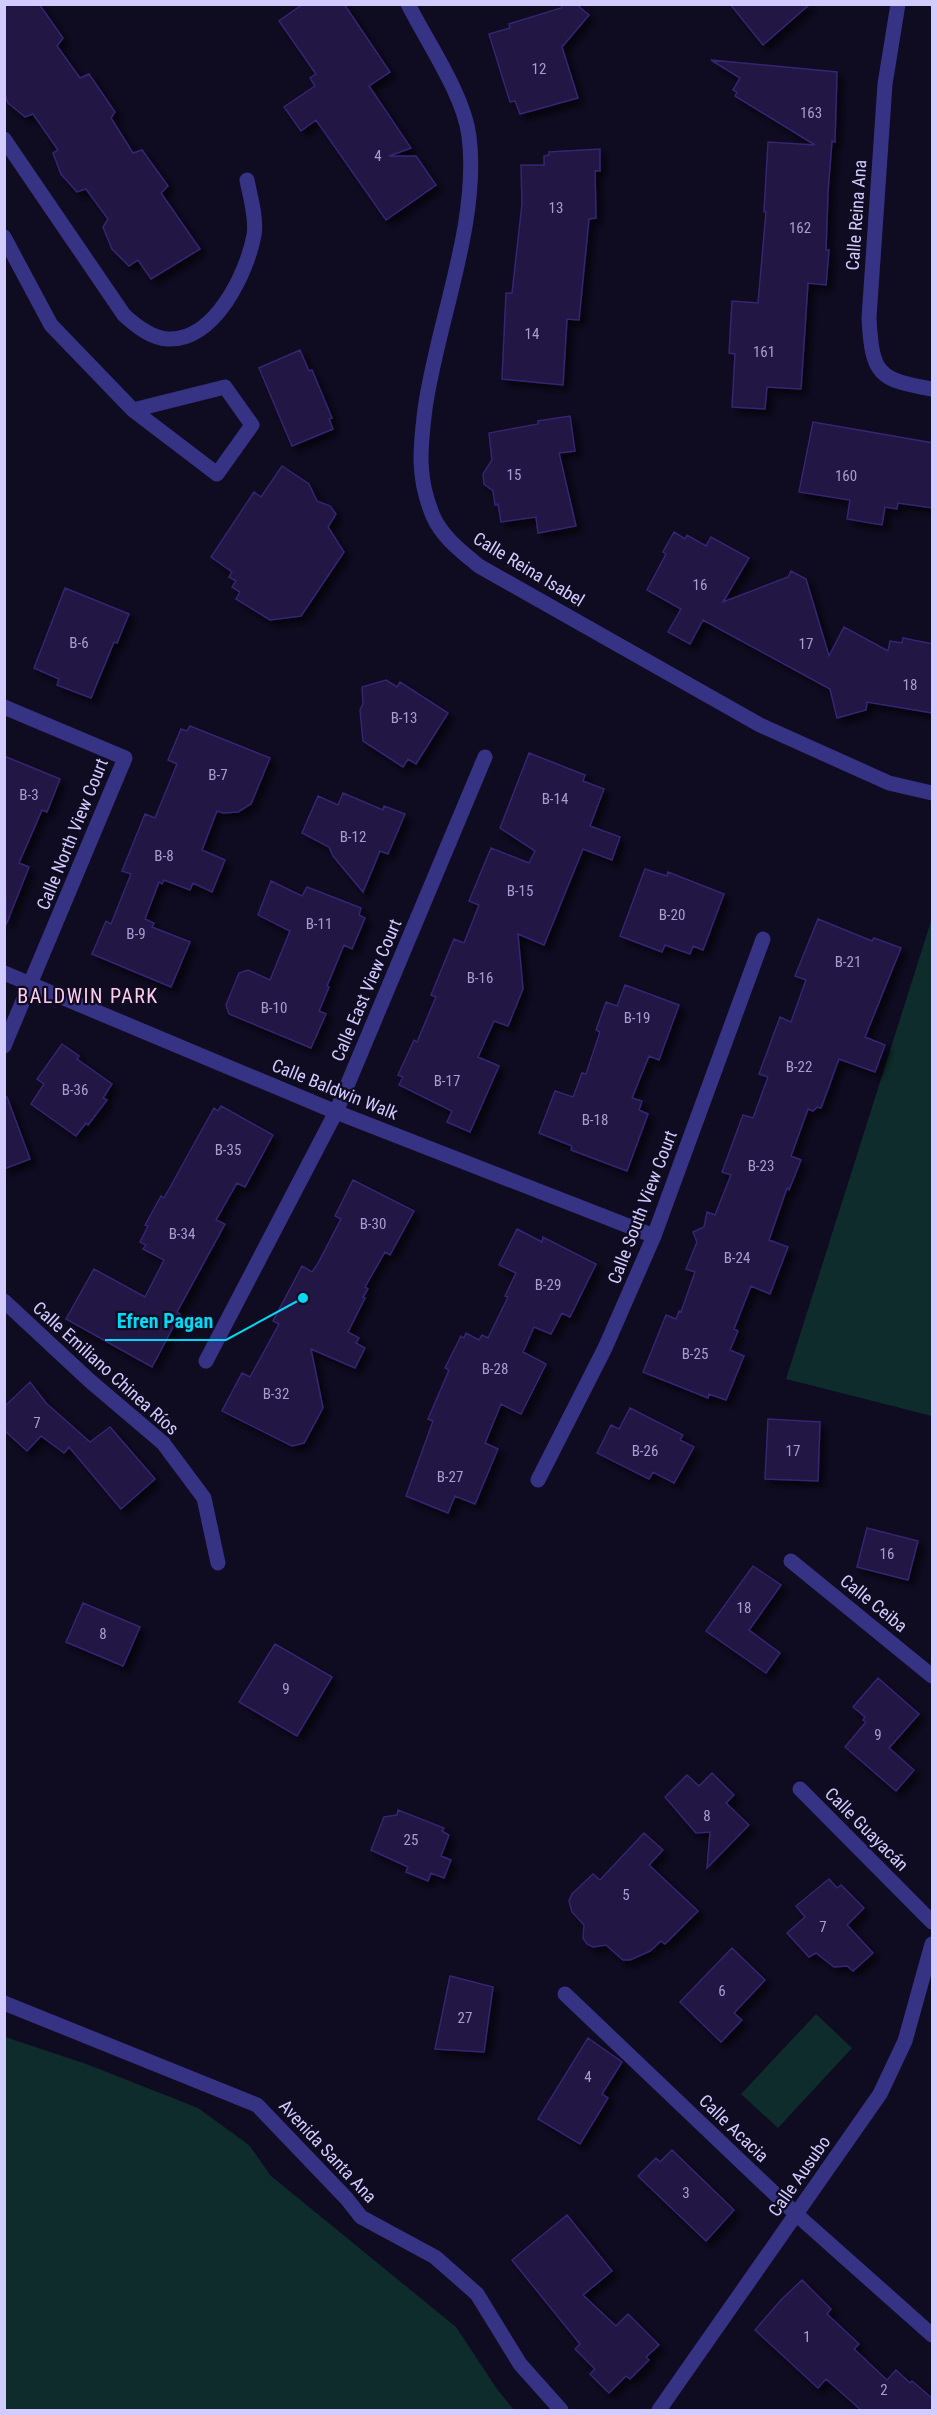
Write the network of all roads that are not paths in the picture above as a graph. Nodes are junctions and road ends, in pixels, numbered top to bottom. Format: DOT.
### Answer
graph roads {
  1 [pos="408,4"];
  2 [pos="898,4"];
  3 [pos="4,139"];
  4 [pos="247,180"];
  5 [pos="4,237"];
  6 [pos="933,389"];
  7 [pos="133,410"];
  8 [pos="4,707"];
  9 [pos="485,757"];
  10 [pos="933,793"];
  11 [pos="763,939"];
  12 [pos="4,973"];
  13 [pos="31,983"];
  14 [pos="4,1046"];
  15 [pos="336,1112"];
  16 [pos="654,1236"];
  17 [pos="4,1301"];
  18 [pos="206,1361"];
  19 [pos="538,1480"];
  20 [pos="791,1561"];
  21 [pos="218,1563"];
  22 [pos="933,1676"];
  23 [pos="800,1789"];
  24 [pos="933,1923"];
  25 [pos="933,1944"];
  26 [pos="565,1994"];
  27 [pos="4,2002"];
  28 [pos="796,2214"];
  29 [pos="933,2335"];
  30 [pos="561,2410"];
  31 [pos="658,2410"];
  1 -- 10 [label="street, Calle Reina Isabel"];
  2 -- 6 [label="street, Calle Reina Ana"];
  3 -- 4 [label="street"];
  5 -- 7 [label="street"];
  7 -- 7 [label="street"];
  8 -- 13 [label="street, Calle North View Court"];
  9 -- 15 [label="street, Calle East View Court"];
  11 -- 16 [label="street, Calle South View Court"];
  12 -- 13 [label="street, Calle Baldwin Walk"];
  13 -- 14 [label="street, Calle North View Court"];
  13 -- 15 [label="street, Calle Baldwin Walk"];
  15 -- 16 [label="street, Calle Baldwin Walk"];
  15 -- 18 [label="street, Calle East View Court"];
  16 -- 19 [label="street, Calle South View Court"];
  17 -- 21 [label="street, Calle Emiliano Chinea Ríos"];
  20 -- 22 [label="street, Calle Ceiba"];
  23 -- 24 [label="street, Calle Guayacán"];
  25 -- 28 [label="street, Calle Ausubo"];
  26 -- 28 [label="street, Calle Acacia"];
  27 -- 30 [label="street, Avenida Santa Ana"];
  28 -- 29 [label="street, Calle Acacia"];
  28 -- 31 [label="street, Calle Ausubo"];
}
